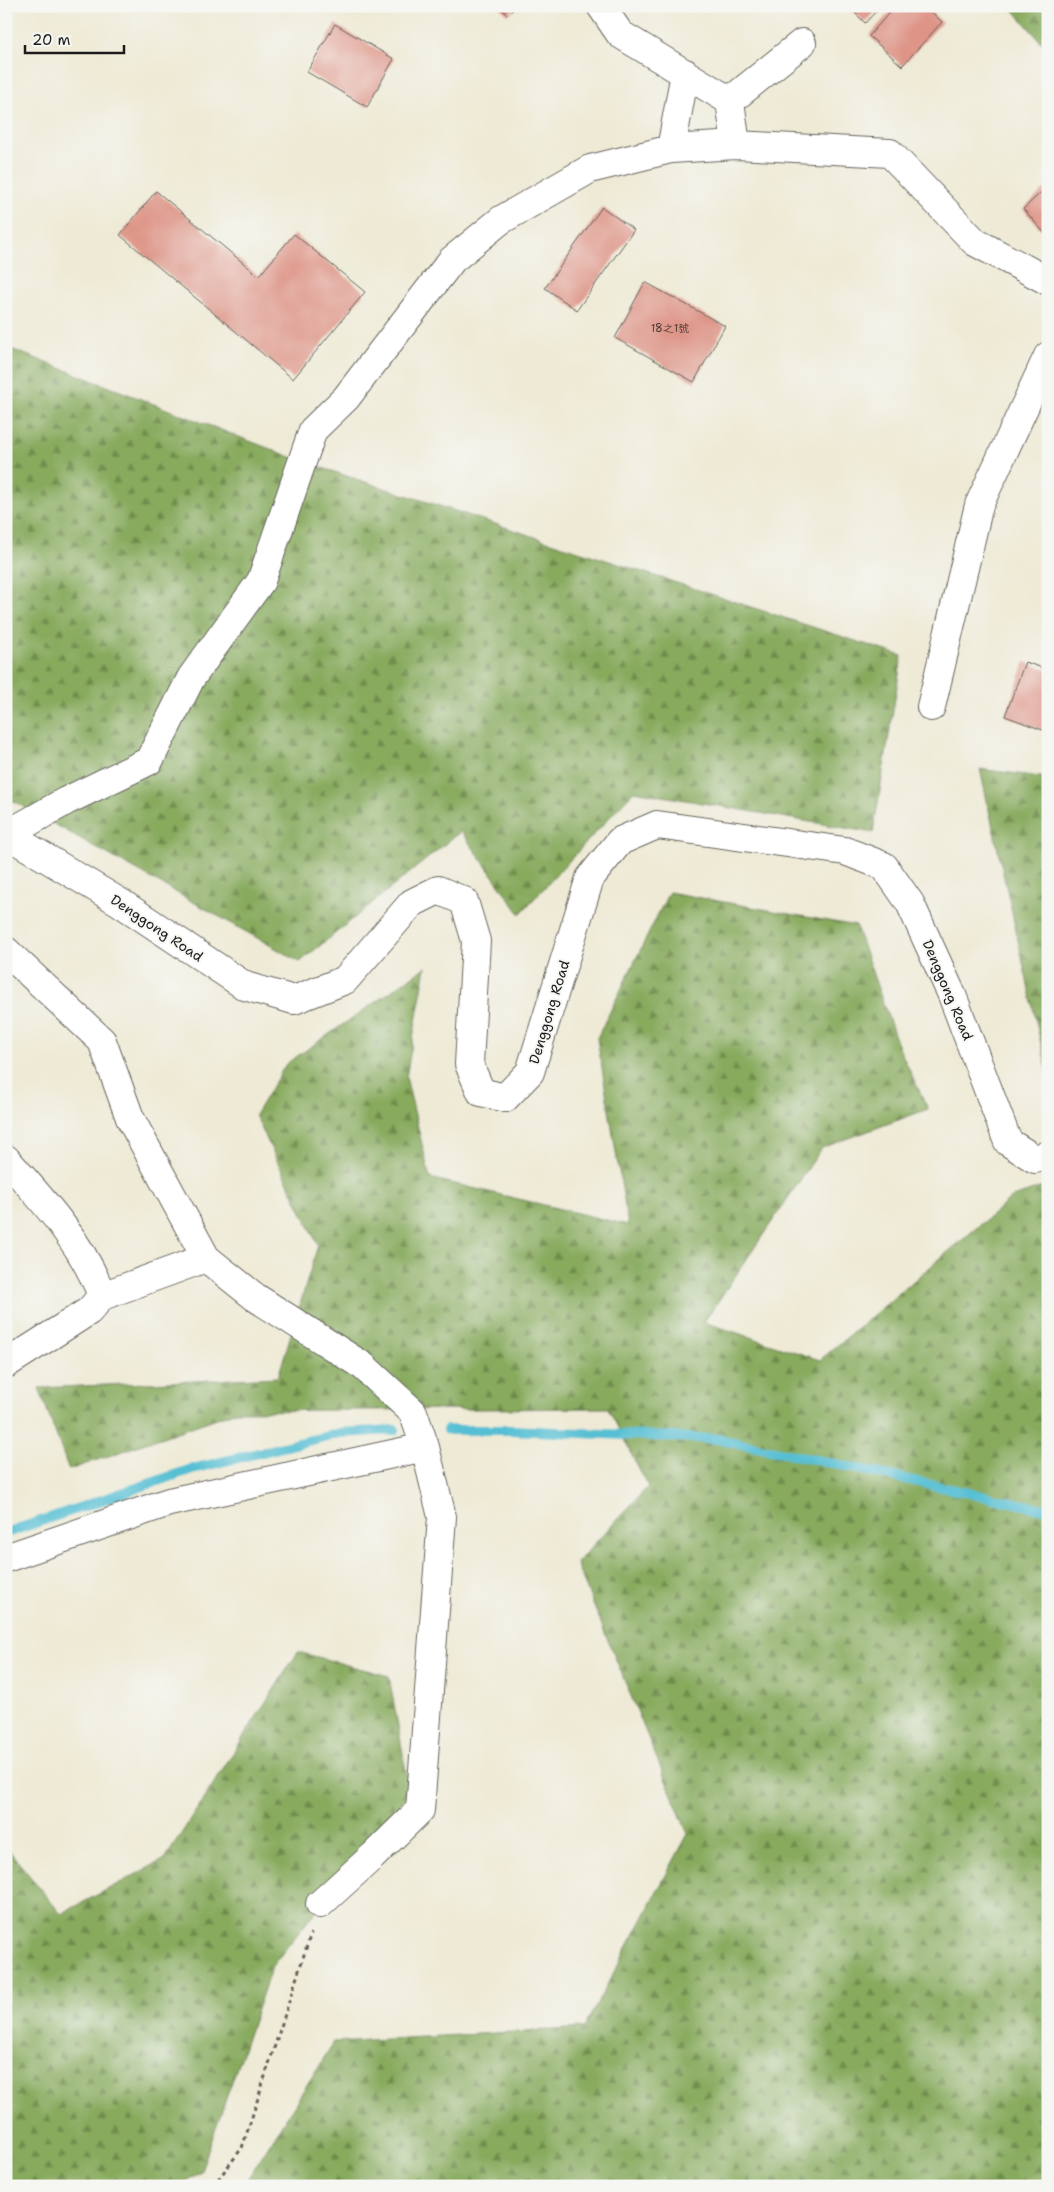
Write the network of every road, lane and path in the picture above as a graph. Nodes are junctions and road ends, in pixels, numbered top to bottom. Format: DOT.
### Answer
graph roads {
  1 [pos="601,6"];
  2 [pos="802,43"];
  3 [pos="685,73"];
  4 [pos="730,101"];
  5 [pos="736,145"];
  6 [pos="671,149"];
  7 [pos="1048,281"];
  8 [pos="1048,356"];
  9 [pos="931,707"];
  10 [pos="6,834"];
  11 [pos="6,951"];
  12 [pos="1048,1155"];
  13 [pos="6,1159"];
  14 [pos="206,1258"];
  15 [pos="102,1296"];
  16 [pos="6,1364"];
  17 [pos="425,1447"];
  18 [pos="6,1558"];
  19 [pos="320,1904"];
  20 [pos="213,2186"];
  1 -- 3 [label="street"];
  2 -- 4 [label="street"];
  3 -- 4 [label="street"];
  3 -- 6 [label="street"];
  4 -- 5 [label="street"];
  5 -- 6 [label="street"];
  5 -- 7 [label="street"];
  6 -- 10 [label="street"];
  8 -- 9 [label="street"];
  10 -- 12 [label="street, Denggong Road"];
  11 -- 14 [label="street"];
  13 -- 15 [label="street"];
  14 -- 15 [label="street"];
  14 -- 17 [label="street"];
  15 -- 16 [label="street"];
  17 -- 18 [label="street"];
  17 -- 19 [label="street"];
  19 -- 20 [label="path"];
}
